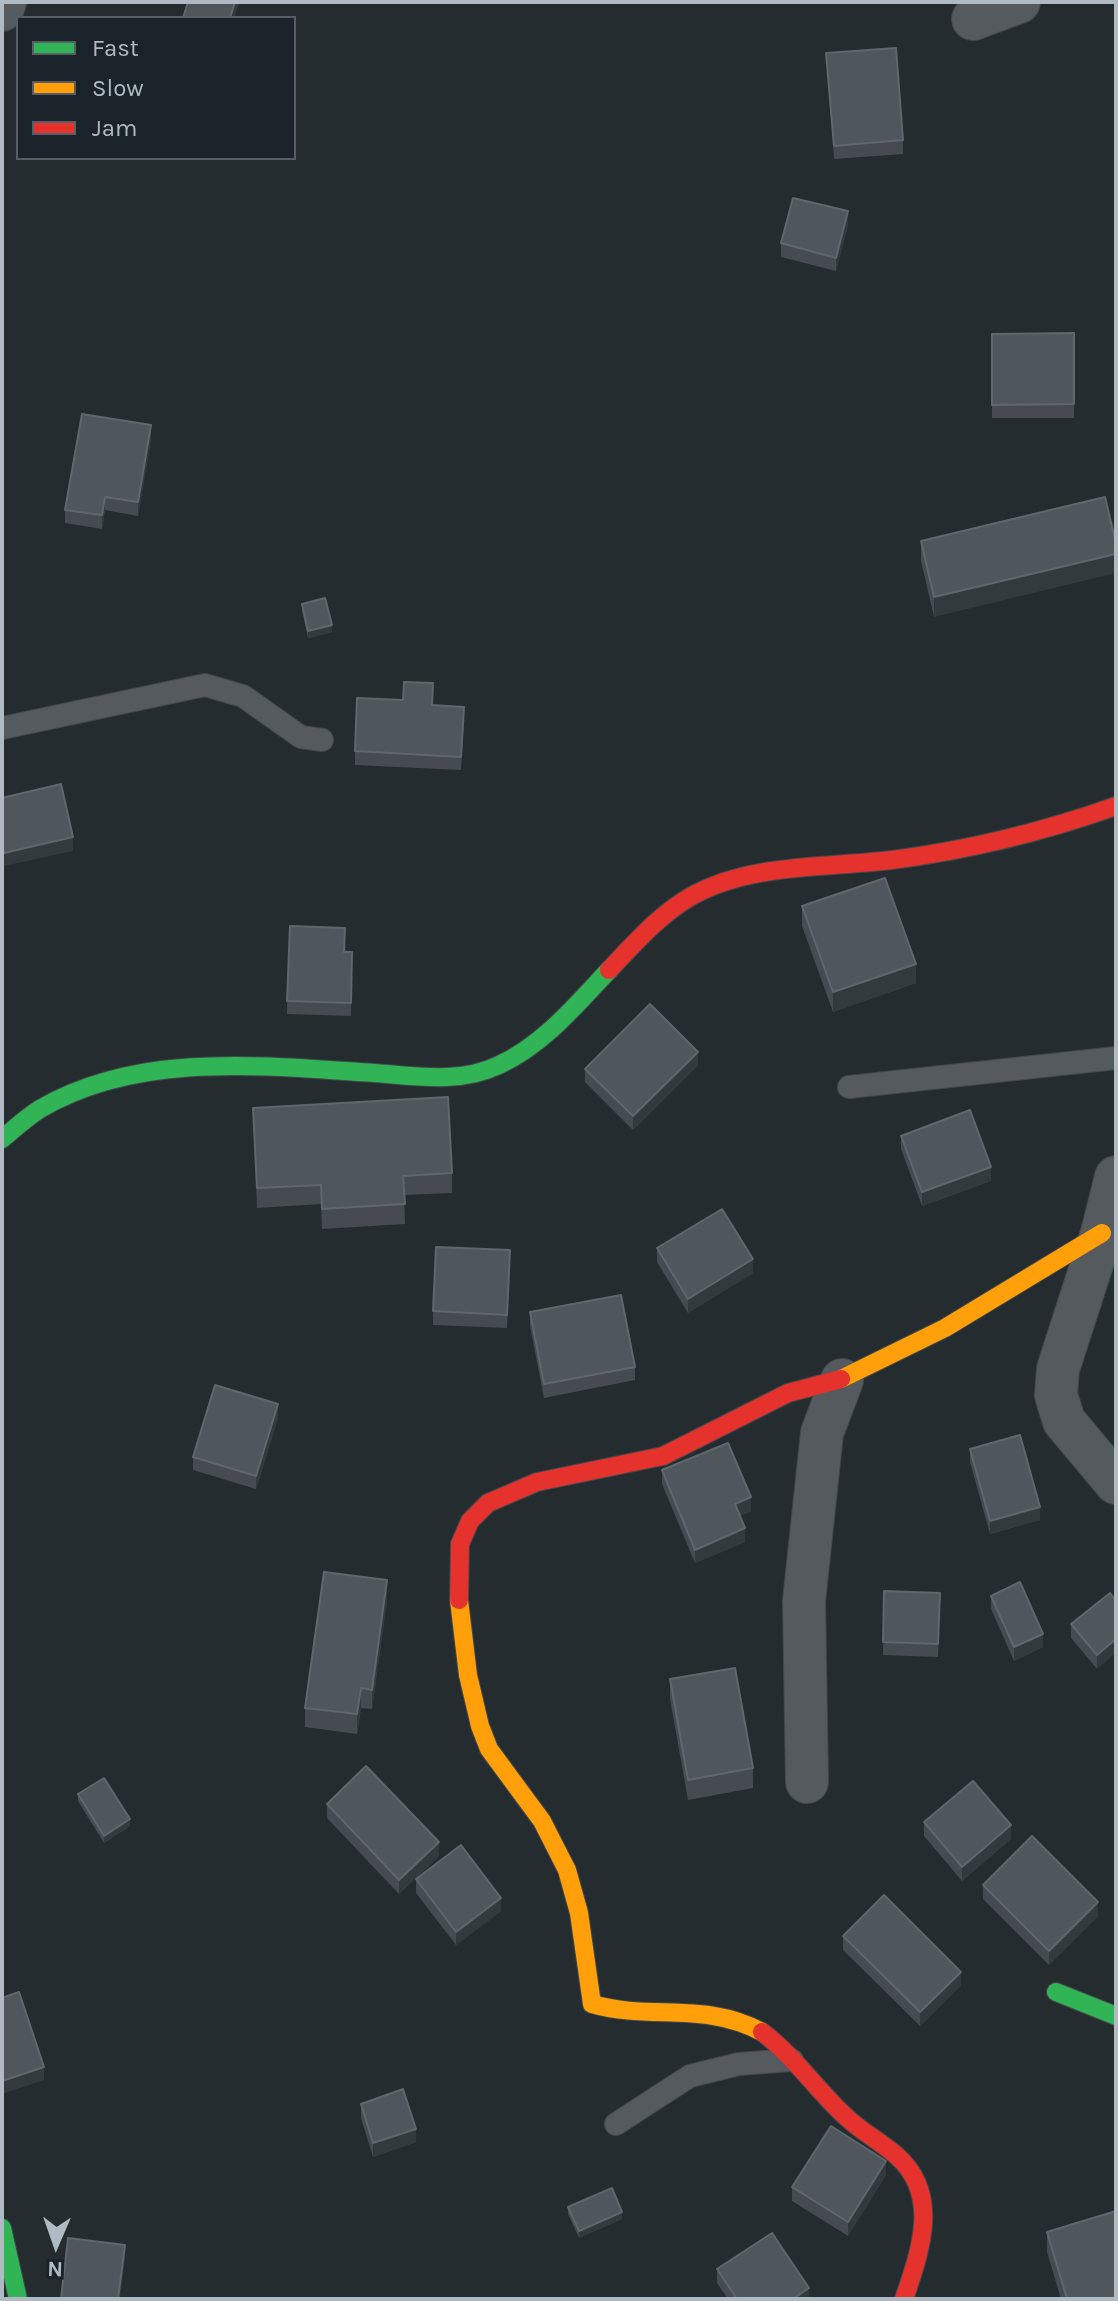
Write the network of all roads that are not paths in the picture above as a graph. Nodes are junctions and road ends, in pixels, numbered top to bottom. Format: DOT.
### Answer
graph roads {
  1 [pos="5,2"];
  2 [pos="1019,2"];
  3 [pos="2,10"];
  4 [pos="973,19"];
  5 [pos="2,728"];
  6 [pos="322,740"];
  7 [pos="1116,806"];
  8 [pos="1116,1058"];
  9 [pos="849,1087"];
  10 [pos="2,1139"];
  11 [pos="1116,1177"];
  12 [pos="1102,1233"];
  13 [pos="842,1380"];
  14 [pos="1116,1483"];
  15 [pos="807,1782"];
  16 [pos="1056,1992"];
  17 [pos="1116,2016"];
  18 [pos="797,2059"];
  19 [pos="616,2124"];
  20 [pos="2,2228"];
  21 [pos="18,2299"];
  22 [pos="904,2299"];
  1 -- 3 [label="street"];
  2 -- 4 [label="street"];
  5 -- 6 [label="lane"];
  7 -- 10 [label="street"];
  8 -- 9 [label="lane"];
  11 -- 12 [label="street"];
  12 -- 13 [label="street"];
  12 -- 14 [label="street"];
  13 -- 15 [label="street"];
  13 -- 18 [label="street"];
  16 -- 17 [label="street"];
  18 -- 19 [label="lane"];
  18 -- 22 [label="street"];
  20 -- 21 [label="street"];
}
